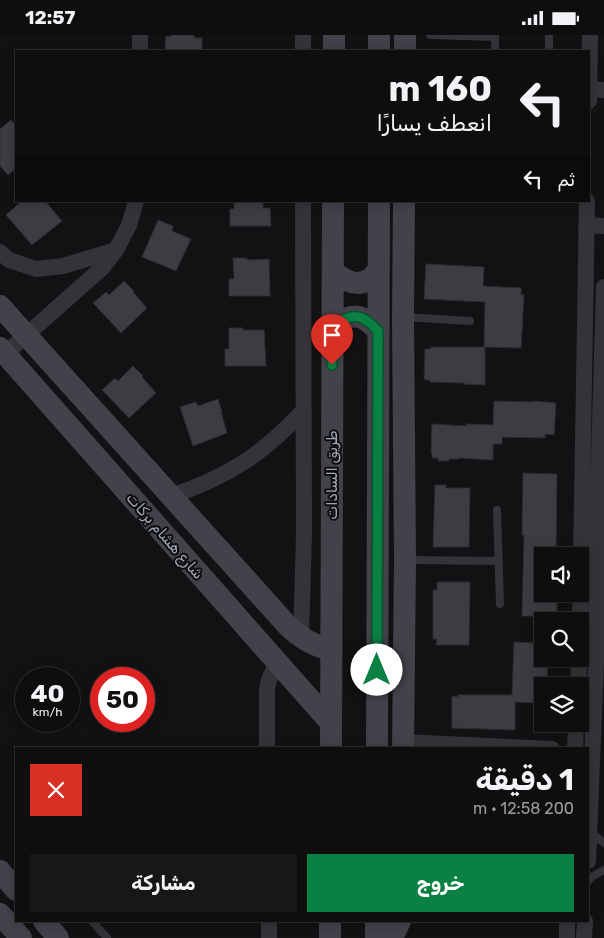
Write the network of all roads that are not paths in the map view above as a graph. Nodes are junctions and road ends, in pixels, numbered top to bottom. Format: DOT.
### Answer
graph roads {
  1 [pos="140,35"];
  2 [pos="303,35"];
  3 [pos="334,35"];
  4 [pos="379,35"];
  5 [pos="405,35"];
  6 [pos="430,35"];
  7 [pos="549,35"];
  8 [pos="590,35"];
  9 [pos="495,36"];
  10 [pos="140,50"];
  11 [pos="303,50"];
  12 [pos="334,50"];
  13 [pos="379,50"];
  14 [pos="404,50"];
  15 [pos="495,50"];
  16 [pos="549,50"];
  17 [pos="590,50"];
  18 [pos="590,89"];
  19 [pos="604,90"];
  20 [pos="136,202"];
  21 [pos="303,202"];
  22 [pos="333,202"];
  23 [pos="378,202"];
  24 [pos="404,202"];
  25 [pos="587,202"];
  26 [pos="586,225"];
  27 [pos="604,226"];
  28 [pos="0,251"];
  29 [pos="116,251"];
  30 [pos="378,270"];
  31 [pos="333,271"];
  32 [pos="604,287"];
  33 [pos="0,306"];
  34 [pos="403,317"];
  35 [pos="470,321"];
  36 [pos="333,327"];
  37 [pos="378,331"];
  38 [pos="26,336"];
  39 [pos="3,351"];
  40 [pos="304,411"];
  41 [pos="172,496"];
  42 [pos="497,510"];
  43 [pos="589,527"];
  44 [pos="405,560"];
  45 [pos="499,561"];
  46 [pos="600,578"];
  47 [pos="600,598"];
  48 [pos="500,604"];
  49 [pos="581,612"];
  50 [pos="377,634"];
  51 [pos="404,636"];
  52 [pos="301,638"];
  53 [pos="331,650"];
  54 [pos="277,662"];
  55 [pos="589,662"];
  56 [pos="596,662"];
  57 [pos="331,723"];
  58 [pos="576,732"];
  59 [pos="403,745"];
  60 [pos="268,747"];
  61 [pos="331,747"];
  62 [pos="376,747"];
  63 [pos="478,747"];
  64 [pos="575,747"];
  65 [pos="589,828"];
  66 [pos="604,843"];
  67 [pos="604,870"];
  68 [pos="0,871"];
  69 [pos="589,880"];
  70 [pos="15,889"];
  71 [pos="0,914"];
  72 [pos="45,922"];
  73 [pos="93,922"];
  74 [pos="269,922"];
  75 [pos="330,922"];
  76 [pos="376,922"];
  77 [pos="400,922"];
  78 [pos="568,922"];
  79 [pos="585,922"];
  80 [pos="21,938"];
  81 [pos="58,938"];
  82 [pos="107,938"];
  83 [pos="269,938"];
  84 [pos="330,938"];
  85 [pos="376,938"];
  86 [pos="390,938"];
  87 [pos="567,938"];
  88 [pos="584,938"];
  1 -- 10 [label="street"];
  2 -- 11 [label="street"];
  3 -- 12 [label="street"];
  4 -- 13 [label="street"];
  5 -- 14 [label="street"];
  6 -- 9 [label="lane"];
  7 -- 16 [label="lane"];
  8 -- 17 [label="street"];
  9 -- 15 [label="lane"];
  18 -- 19 [label="street"];
  20 -- 29 [label="street"];
  21 -- 40 [label="street"];
  22 -- 31 [label="street, طريق السادات"];
  23 -- 30 [label="street"];
  24 -- 34 [label="street"];
  25 -- 26 [label="street"];
  26 -- 27 [label="street"];
  26 -- 43 [label="street"];
  28 -- 29 [label="street"];
  29 -- 38 [label="street"];
  30 -- 31 [label="street"];
  30 -- 37 [label="street"];
  31 -- 36 [label="street, طريق السادات"];
  32 -- 43 [label="street"];
  33 -- 38 [label="street, شارع هشام بركات"];
  34 -- 35 [label="lane"];
  34 -- 44 [label="street"];
  36 -- 37 [label="street"];
  36 -- 53 [label="street, طريق السادات"];
  37 -- 50 [label="street"];
  38 -- 39 [label="street"];
  38 -- 41 [label="street, شارع هشام بركات"];
  39 -- 54 [label="street, شارع هشام بركات"];
  40 -- 41 [label="street"];
  40 -- 52 [label="street"];
  41 -- 52 [label="street, شارع هشام بركات"];
  42 -- 45 [label="lane"];
  43 -- 46 [label="street"];
  43 -- 49 [label="street"];
  44 -- 45 [label="lane"];
  44 -- 51 [label="street"];
  45 -- 48 [label="lane"];
  46 -- 47 [label="street"];
  47 -- 56 [label="street"];
  50 -- 51 [label="street"];
  50 -- 62 [label="street"];
  51 -- 59 [label="street"];
  52 -- 53 [label="street, شارع هشام بركات"];
  52 -- 54 [label="street"];
  53 -- 57 [label="street, طريق السادات"];
  54 -- 57 [label="street, شارع هشام بركات"];
  54 -- 60 [label="street"];
  55 -- 56 [label="street"];
  56 -- 65 [label="street"];
  57 -- 61 [label="street, طريق السادات"];
  58 -- 64 [label="street"];
  59 -- 63 [label="street"];
  65 -- 66 [label="lane"];
  67 -- 69 [label="lane"];
  68 -- 70 [label="street"];
  71 -- 80 [label="street"];
  72 -- 81 [label="street"];
  73 -- 82 [label="lane"];
  74 -- 83 [label="street"];
  75 -- 84 [label="street"];
  76 -- 85 [label="street"];
  77 -- 86 [label="street"];
  78 -- 87 [label="street"];
  79 -- 88 [label="street"];
}
